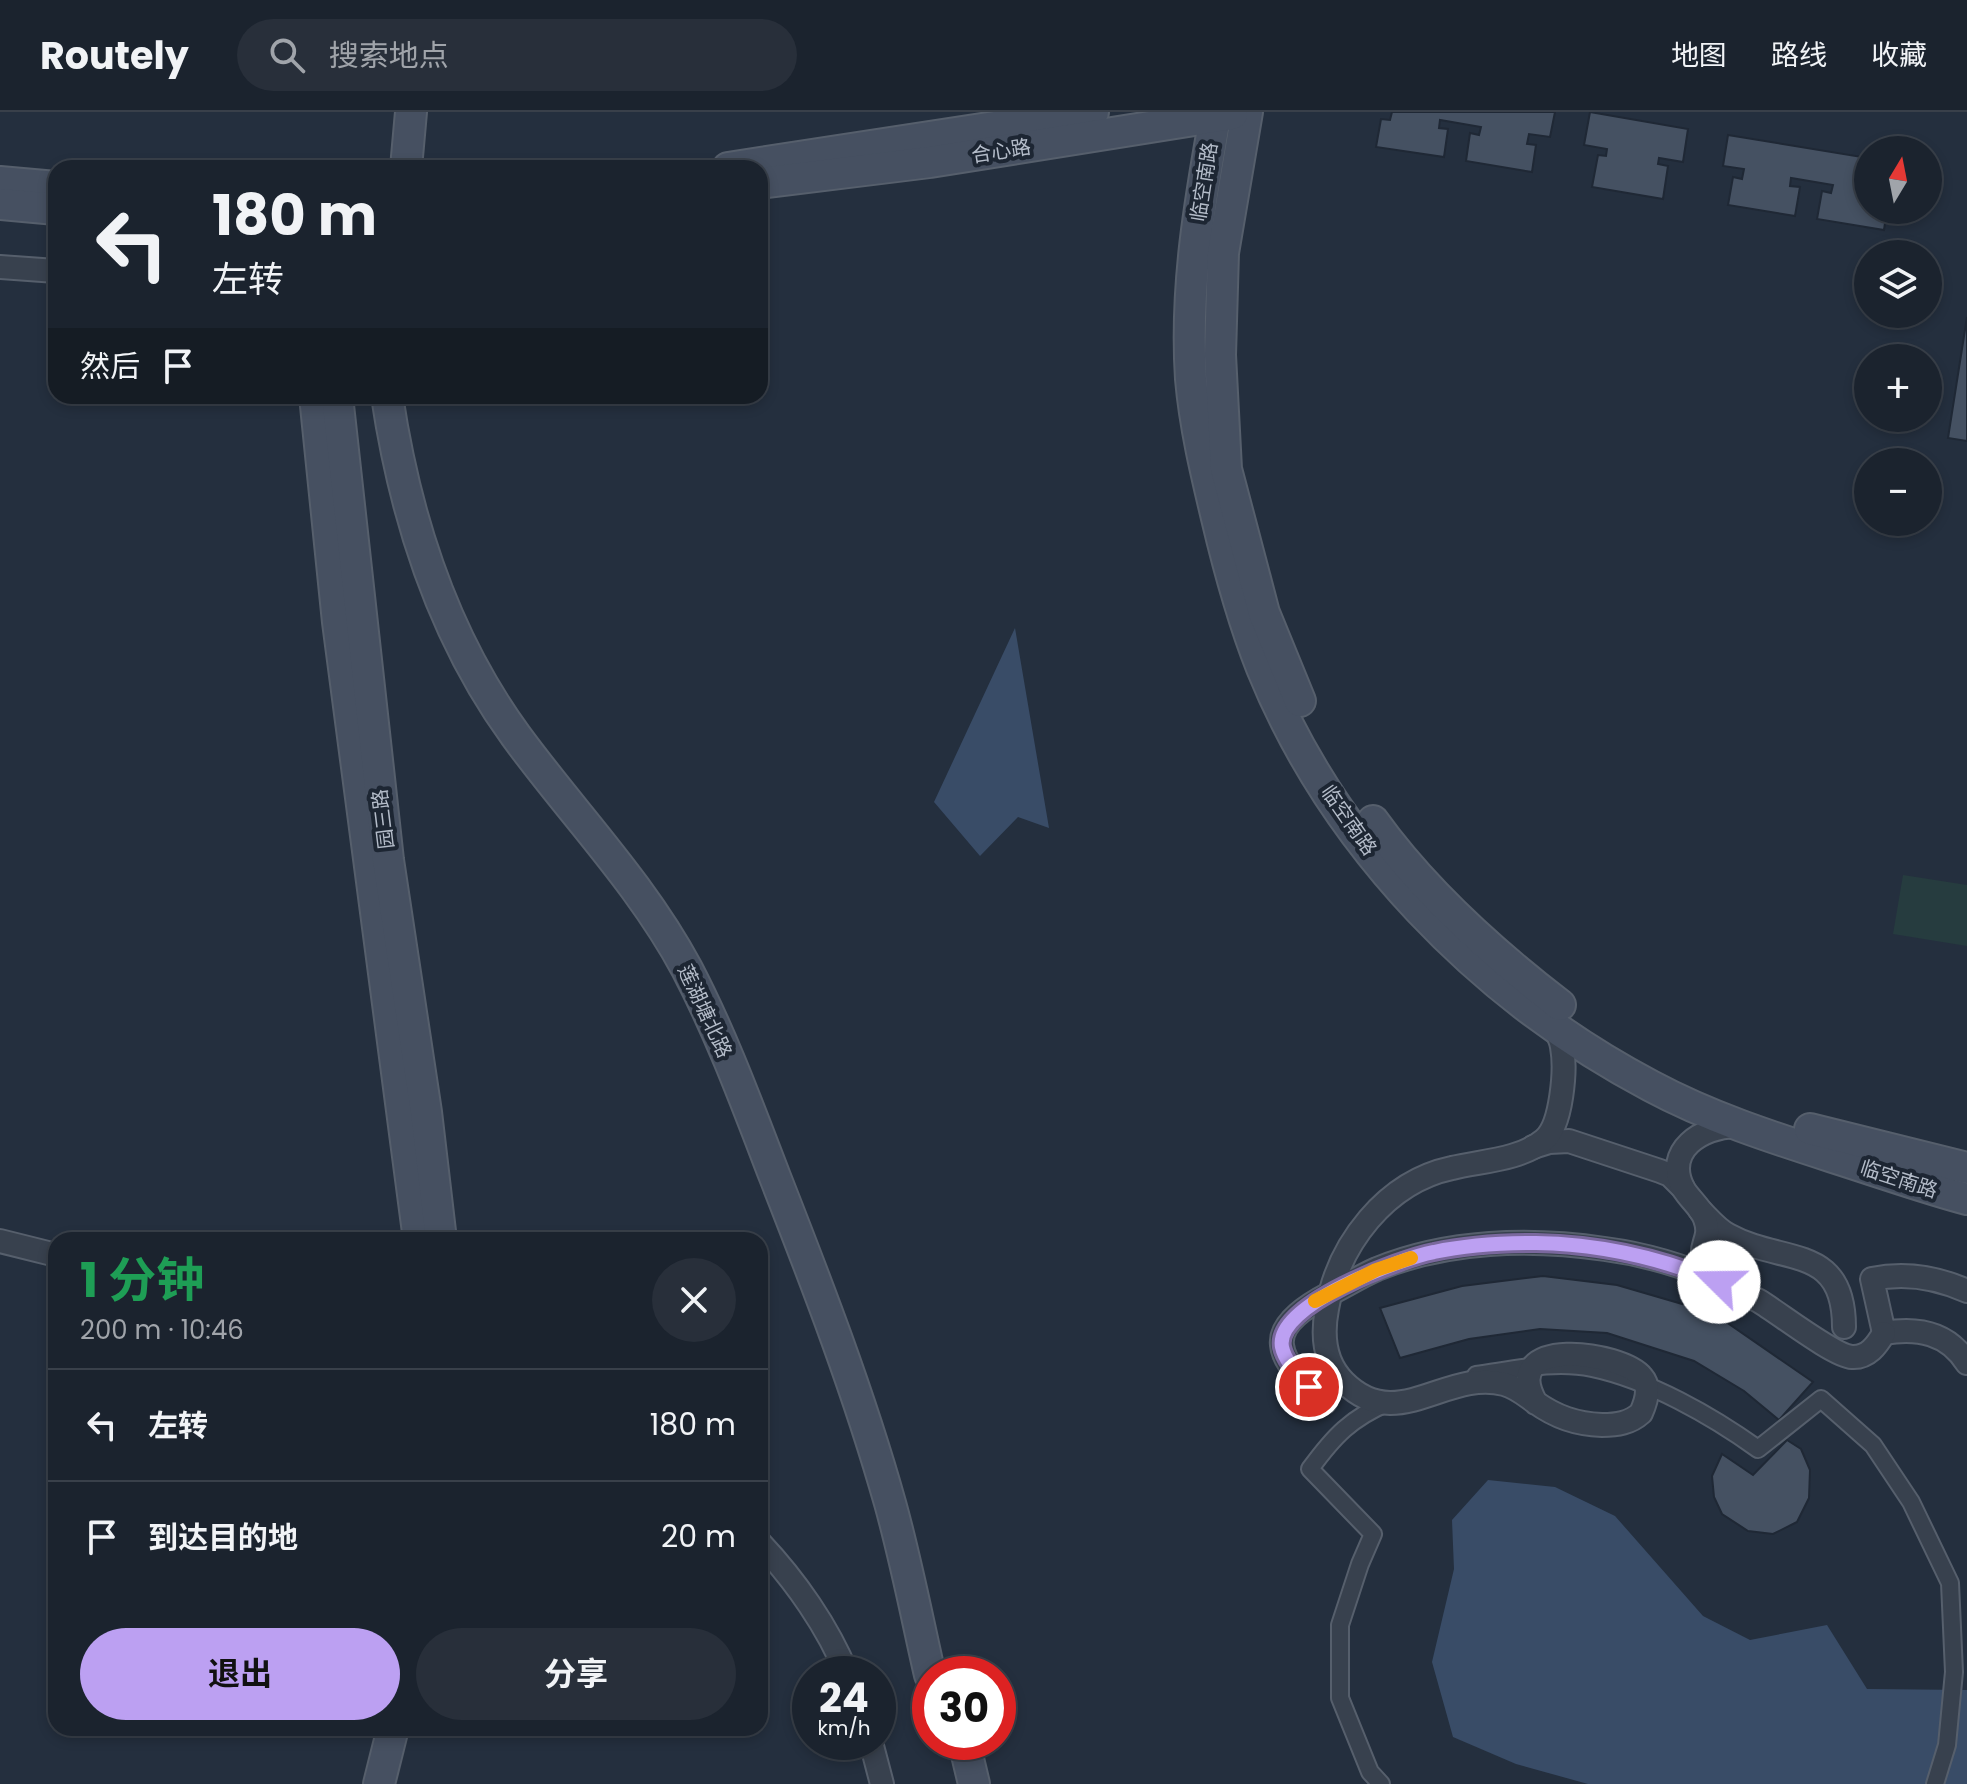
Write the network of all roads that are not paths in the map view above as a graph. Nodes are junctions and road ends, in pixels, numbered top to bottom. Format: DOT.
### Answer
graph roads {
  1 [pos="394,112"];
  2 [pos="411,112"];
  3 [pos="1093,112"];
  4 [pos="1230,113"];
  5 [pos="390,160"];
  6 [pos="407,160"];
  7 [pos="768,162"];
  8 [pos="0,182"];
  9 [pos="768,182"];
  10 [pos="48,186"];
  11 [pos="0,204"];
  12 [pos="48,208"];
  13 [pos="0,267"];
  14 [pos="48,270"];
  15 [pos="316,404"];
  16 [pos="338,404"];
  17 [pos="388,404"];
  18 [pos="409,404"];
  19 [pos="1553,1024"];
  20 [pos="1740,1126"];
  21 [pos="1532,1147"];
  22 [pos="1967,1168"];
  23 [pos="1683,1188"];
  24 [pos="1967,1199"];
  25 [pos="1699,1209"];
  26 [pos="418,1232"];
  27 [pos="440,1232"];
  28 [pos="0,1241"];
  29 [pos="48,1253"];
  30 [pos="1339,1267"];
  31 [pos="1719,1282"];
  32 [pos="1967,1291"];
  33 [pos="1331,1293"];
  34 [pos="1309,1305"];
  35 [pos="1844,1327"];
  36 [pos="1884,1333"];
  37 [pos="1967,1363"];
  38 [pos="1531,1370"];
  39 [pos="1505,1384"];
  40 [pos="1646,1386"];
  41 [pos="1325,1402"];
  42 [pos="1386,1403"];
  43 [pos="1536,1403"];
  44 [pos="768,1553"];
  45 [pos="838,1656"];
  46 [pos="926,1656"];
  47 [pos="945,1656"];
  48 [pos="370,1736"];
  49 [pos="391,1736"];
  50 [pos="876,1760"];
  51 [pos="949,1760"];
  52 [pos="968,1760"];
  53 [pos="358,1784"];
  54 [pos="379,1784"];
  55 [pos="882,1784"];
  56 [pos="954,1784"];
  57 [pos="974,1784"];
  58 [pos="1381,1784"];
  59 [pos="1935,1784"];
  1 -- 5 [label="main road"];
  2 -- 6 [label="main road"];
  3 -- 7 [label="main road, 合心路"];
  4 -- 9 [label="main road, 合心路"];
  4 -- 19 [label="main road, 临空南路"];
  4 -- 22 [label="main road, 临空南路"];
  8 -- 10 [label="main road"];
  11 -- 12 [label="main road"];
  13 -- 14 [label="street"];
  15 -- 26 [label="main road, 园三路"];
  16 -- 27 [label="main road, 园三路"];
  17 -- 46 [label="main road, 莲湖塘北路"];
  18 -- 47 [label="main road, 莲湖塘北路"];
  19 -- 20 [label="main road, 临空南路"];
  19 -- 21 [label="street"];
  20 -- 23 [label="street"];
  20 -- 24 [label="main road, 临空南路"];
  21 -- 23 [label="street"];
  21 -- 30 [label="street"];
  23 -- 25 [label="street"];
  25 -- 31 [label="street"];
  25 -- 35 [label="street"];
  28 -- 29 [label="street"];
  30 -- 33 [label="street"];
  30 -- 34 [label="street"];
  31 -- 33 [label="street"];
  31 -- 36 [label="street"];
  32 -- 36 [label="street"];
  33 -- 34 [label="street"];
  33 -- 42 [label="street"];
  34 -- 41 [label="street"];
  36 -- 37 [label="street"];
  38 -- 39 [label="street"];
  38 -- 40 [label="street"];
  38 -- 42 [label="street"];
  38 -- 43 [label="street"];
  39 -- 42 [label="street"];
  39 -- 43 [label="street"];
  40 -- 43 [label="street"];
  40 -- 59 [label="street"];
  42 -- 58 [label="street"];
  44 -- 45 [label="street"];
  48 -- 53 [label="main road"];
  49 -- 54 [label="main road"];
  50 -- 55 [label="street"];
  51 -- 56 [label="main road"];
  52 -- 57 [label="main road"];
}
